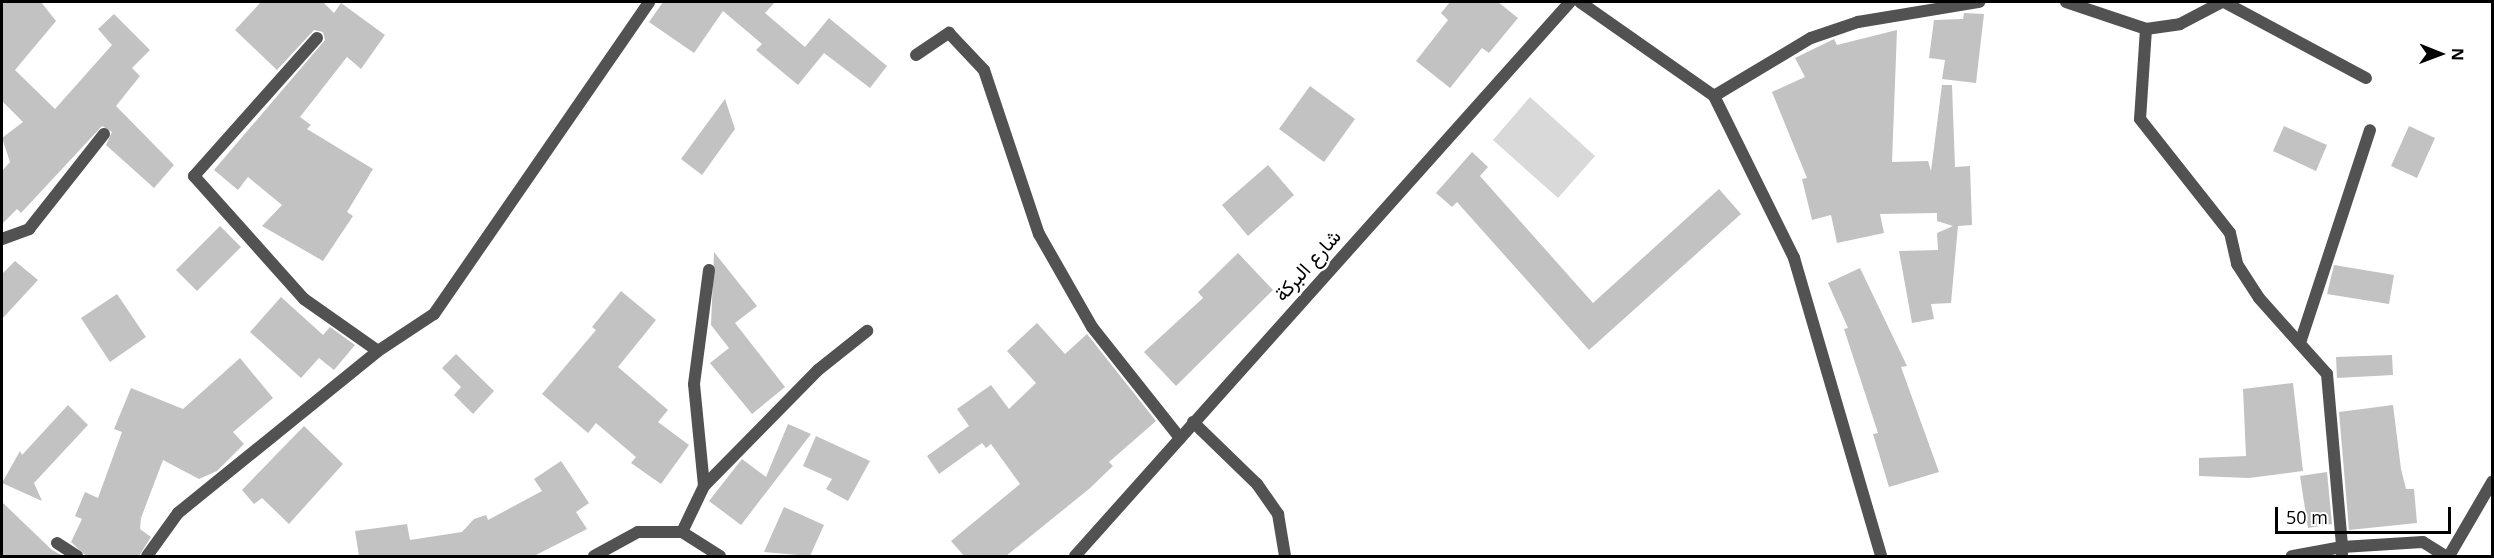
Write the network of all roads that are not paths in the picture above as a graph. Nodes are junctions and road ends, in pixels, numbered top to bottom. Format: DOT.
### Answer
graph roads {
  1 [pos="649,2"];
  2 [pos="1570,2"];
  3 [pos="1580,2"];
  4 [pos="1979,2"];
  5 [pos="2066,2"];
  6 [pos="2223,2"];
  7 [pos="2146,29"];
  8 [pos="317,38"];
  9 [pos="916,55"];
  10 [pos="2366,78"];
  11 [pos="1714,96"];
  12 [pos="2370,130"];
  13 [pos="104,134"];
  14 [pos="2,239"];
  15 [pos="709,270"];
  16 [pos="867,331"];
  17 [pos="2300,343"];
  18 [pos="378,351"];
  19 [pos="1194,422"];
  20 [pos="1180,438"];
  21 [pos="2493,482"];
  22 [pos="704,486"];
  23 [pos="682,532"];
  24 [pos="57,543"];
  25 [pos="2342,552"];
  26 [pos="77,556"];
  27 [pos="147,556"];
  28 [pos="594,556"];
  29 [pos="720,556"];
  30 [pos="1075,556"];
  31 [pos="1286,556"];
  32 [pos="1881,556"];
  33 [pos="2292,556"];
  34 [pos="2447,556"];
  1 -- 18 [label="street"];
  2 -- 19 [label="street, شارع البركة"];
  3 -- 11 [label="street"];
  4 -- 11 [label="street"];
  5 -- 7 [label="street"];
  6 -- 7 [label="street"];
  6 -- 10 [label="street"];
  7 -- 17 [label="street"];
  8 -- 18 [label="street"];
  9 -- 20 [label="street"];
  11 -- 32 [label="street"];
  12 -- 17 [label="street"];
  13 -- 14 [label="street"];
  15 -- 22 [label="street"];
  16 -- 22 [label="street"];
  17 -- 25 [label="street"];
  18 -- 27 [label="street"];
  19 -- 20 [label="street, شارع البركة"];
  19 -- 31 [label="street"];
  20 -- 30 [label="street, شارع البركة"];
  21 -- 34 [label="street"];
  22 -- 23 [label="street"];
  23 -- 28 [label="street"];
  23 -- 29 [label="street"];
  24 -- 26 [label="street"];
  25 -- 33 [label="street"];
  25 -- 34 [label="street"];
}
